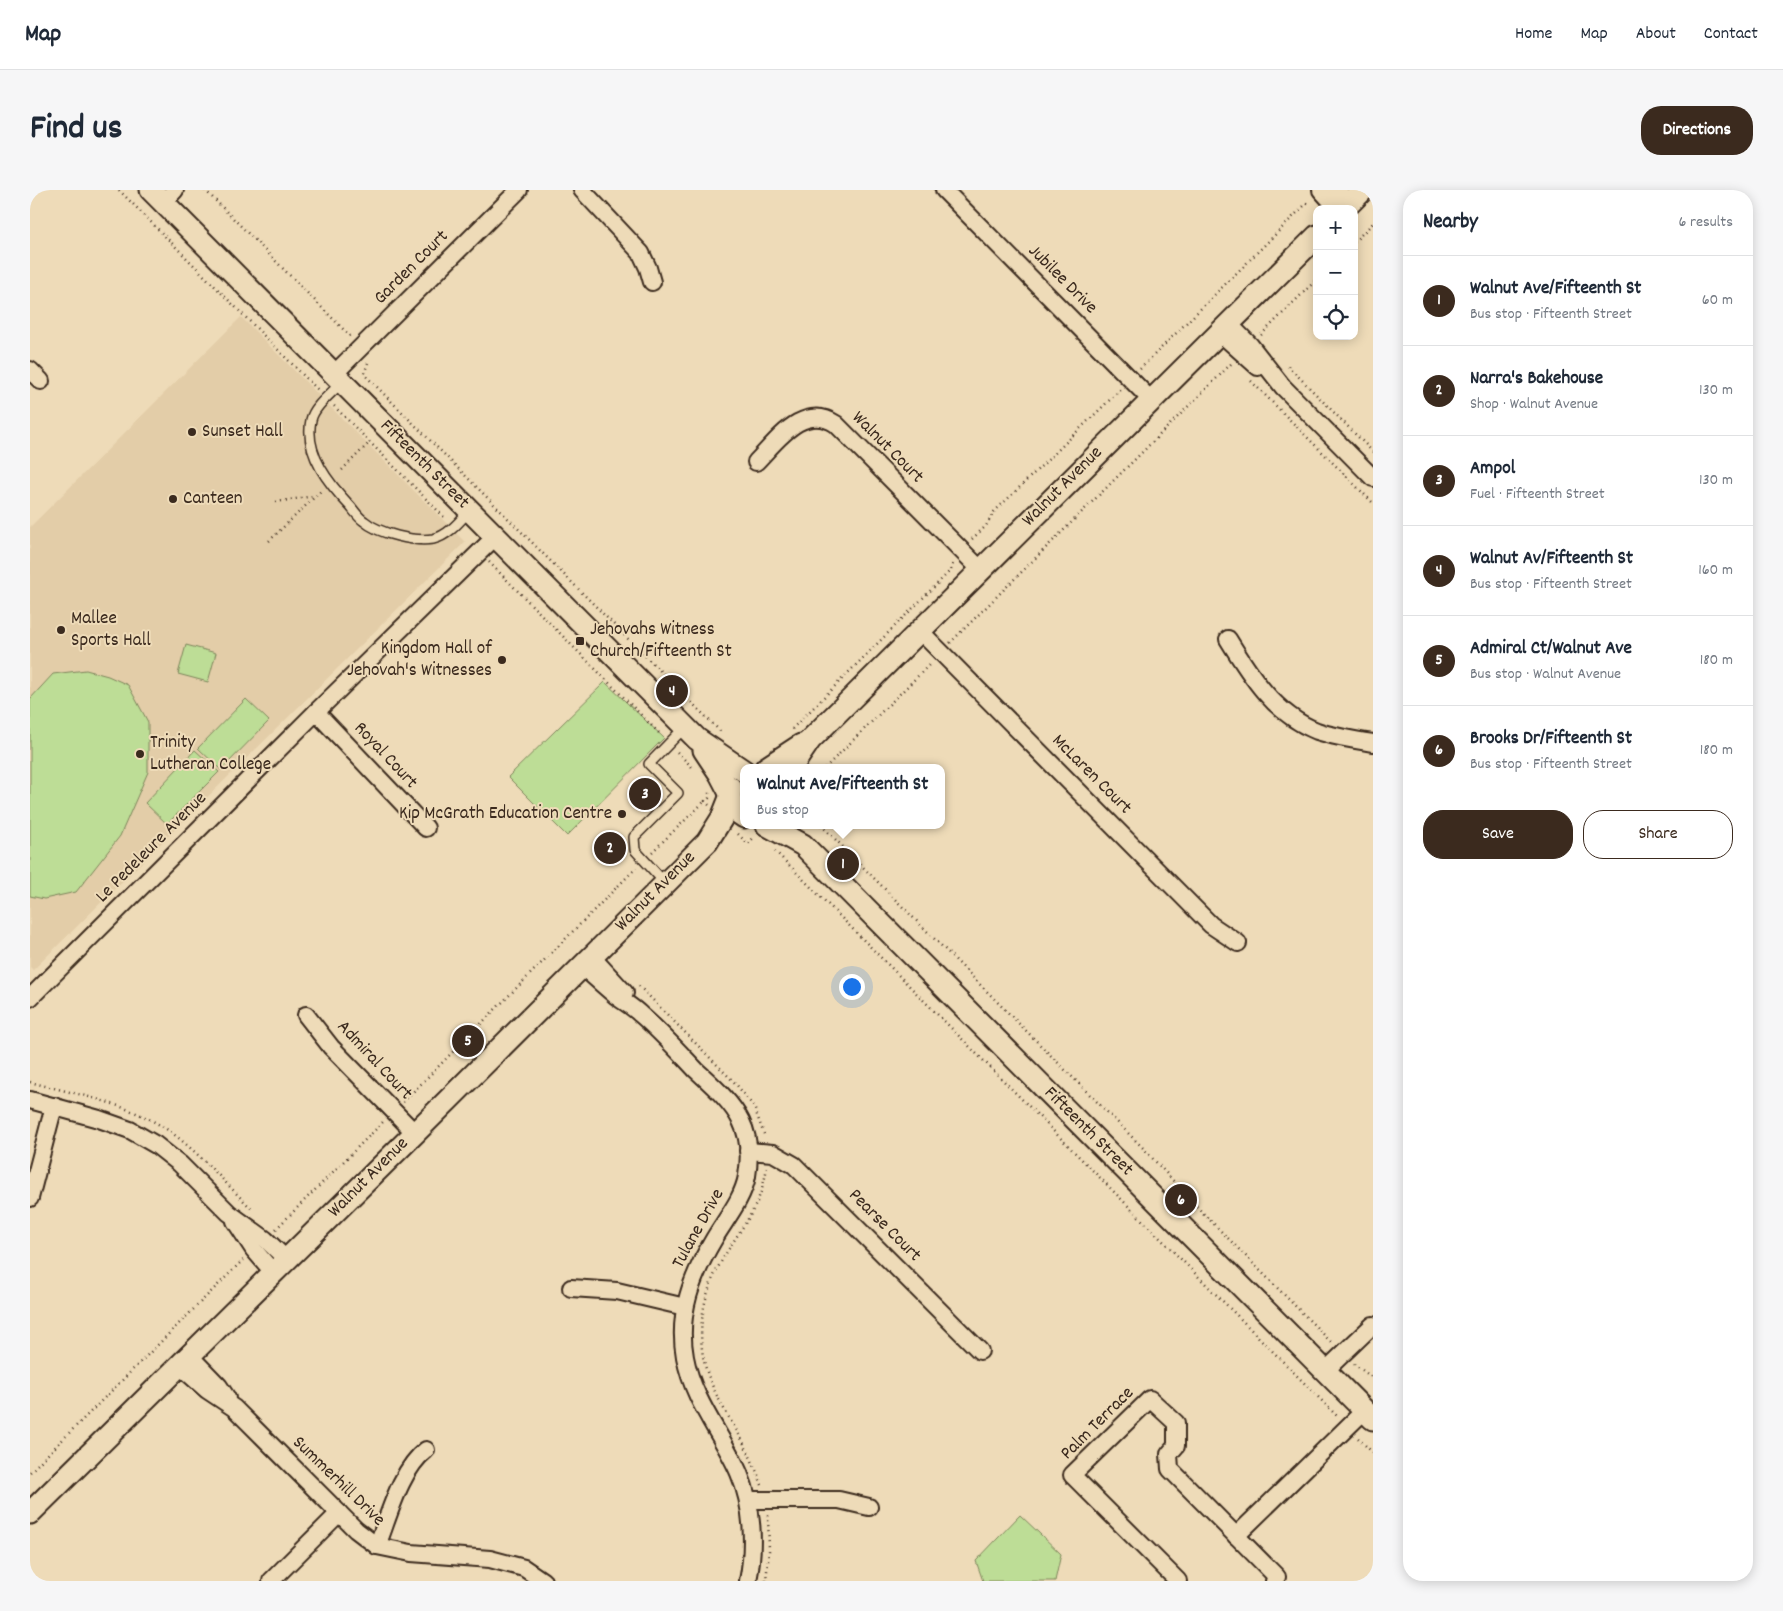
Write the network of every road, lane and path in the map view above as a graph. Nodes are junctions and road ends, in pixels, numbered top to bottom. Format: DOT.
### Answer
graph roads {
  1 [pos="119,190"];
  2 [pos="205,190"];
  3 [pos="519,190"];
  4 [pos="582,190"];
  5 [pos="944,190"];
  6 [pos="1317,193"];
  7 [pos="163,194"];
  8 [pos="1346,200"];
  9 [pos="1373,223"];
  10 [pos="1358,238"];
  11 [pos="1313,240"];
  12 [pos="652,282"];
  13 [pos="1313,283"];
  14 [pos="1224,328"];
  15 [pos="361,347"];
  16 [pos="1246,350"];
  17 [pos="1286,364"];
  18 [pos="1247,377"];
  19 [pos="338,378"];
  20 [pos="1132,379"];
  21 [pos="326,398"];
  22 [pos="1151,400"];
  23 [pos="370,442"];
  24 [pos="1373,452"];
  25 [pos="756,462"];
  26 [pos="342,470"];
  27 [pos="1373,478"];
  28 [pos="276,502"];
  29 [pos="1373,503"];
  30 [pos="470,511"];
  31 [pos="453,527"];
  32 [pos="496,536"];
  33 [pos="270,541"];
  34 [pos="961,550"];
  35 [pos="479,552"];
  36 [pos="980,570"];
  37 [pos="919,630"];
  38 [pos="1228,639"];
  39 [pos="941,652"];
  40 [pos="316,712"];
  41 [pos="691,733"];
  42 [pos="722,734"];
  43 [pos="786,734"];
  44 [pos="810,740"];
  45 [pos="669,743"];
  46 [pos="1373,743"];
  47 [pos="772,764"];
  48 [pos="794,764"];
  49 [pos="829,764"];
  50 [pos="740,769"];
  51 [pos="696,771"];
  52 [pos="740,776"];
  53 [pos="710,785"];
  54 [pos="730,796"];
  55 [pos="705,801"];
  56 [pos="740,815"];
  57 [pos="740,821"];
  58 [pos="740,826"];
  59 [pos="426,828"];
  60 [pos="746,829"];
  61 [pos="759,829"];
  62 [pos="794,829"];
  63 [pos="825,829"];
  64 [pos="748,844"];
  65 [pos="803,845"];
  66 [pos="772,847"];
  67 [pos="644,860"];
  68 [pos="665,883"];
  69 [pos="1238,943"];
  70 [pos="587,961"];
  71 [pos="636,983"];
  72 [pos="30,998"];
  73 [pos="306,1015"];
  74 [pos="30,1100"];
  75 [pos="54,1106"];
  76 [pos="394,1111"];
  77 [pos="415,1133"];
  78 [pos="748,1151"];
  79 [pos="767,1152"];
  80 [pos="30,1198"];
  81 [pos="259,1244"];
  82 [pos="280,1266"];
  83 [pos="572,1288"];
  84 [pos="685,1308"];
  85 [pos="1373,1324"];
  86 [pos="980,1351"];
  87 [pos="1343,1354"];
  88 [pos="185,1361"];
  89 [pos="1325,1371"];
  90 [pos="1373,1378"];
  91 [pos="1369,1414"];
  92 [pos="1347,1426"];
  93 [pos="426,1450"];
  94 [pos="1373,1453"];
  95 [pos="30,1472"];
  96 [pos="748,1500"];
  97 [pos="765,1500"];
  98 [pos="869,1507"];
  99 [pos="30,1513"];
  100 [pos="339,1513"];
  101 [pos="1236,1536"];
  102 [pos="377,1546"];
  103 [pos="271,1581"];
  104 [pos="543,1581"];
  105 [pos="748,1581"];
  106 [pos="766,1581"];
  107 [pos="1178,1581"];
  108 [pos="1274,1581"];
  1 -- 21 [label="path"];
  2 -- 15 [label="path"];
  3 -- 15 [label="street, Garden Court"];
  4 -- 12 [label="street"];
  5 -- 20 [label="street, Jubilee Drive"];
  6 -- 8 [label="street"];
  6 -- 20 [label="path"];
  7 -- 19 [label="street, Fifteenth Street"];
  9 -- 10 [label="path"];
  11 -- 14 [label="street, Walnut Avenue"];
  13 -- 16 [label="path"];
  14 -- 16 [label="street"];
  14 -- 22 [label="street, Walnut Avenue"];
  15 -- 19 [label="street, Garden Court"];
  15 -- 42 [label="path"];
  16 -- 27 [label="street"];
  16 -- 39 [label="path"];
  17 -- 24 [label="path"];
  18 -- 29 [label="path"];
  19 -- 21 [label="lane"];
  19 -- 30 [label="street, Fifteenth Street"];
  20 -- 22 [label="street, Jubilee Drive"];
  20 -- 34 [label="path"];
  21 -- 23 [label="path"];
  21 -- 31 [label="lane"];
  22 -- 36 [label="street, Walnut Avenue"];
  23 -- 26 [label="path"];
  23 -- 31 [label="path"];
  25 -- 34 [label="street, Walnut Court"];
  28 -- 33 [label="path"];
  30 -- 31 [label="lane"];
  30 -- 32 [label="street, Fifteenth Street"];
  32 -- 35 [label="street, Le Pedeleure Avenue"];
  32 -- 41 [label="street, Fifteenth Street"];
  34 -- 36 [label="street, Walnut Court"];
  34 -- 43 [label="path"];
  35 -- 40 [label="street, Le Pedeleure Avenue"];
  35 -- 45 [label="path"];
  36 -- 37 [label="street, Walnut Avenue"];
  37 -- 39 [label="street, McLaren Court"];
  37 -- 44 [label="street, Walnut Avenue"];
  38 -- 46 [label="street"];
  39 -- 49 [label="path"];
  39 -- 69 [label="street, McLaren Court"];
  40 -- 59 [label="street, Royal Court"];
  40 -- 72 [label="street, Le Pedeleure Avenue"];
  41 -- 45 [label="lane"];
  41 -- 50 [label="street, Fifteenth Street"];
  41 -- 54 [label="street, Fifteenth Street"];
  44 -- 47 [label="street, Walnut Avenue"];
  44 -- 48 [label="street, Walnut Avenue"];
  45 -- 51 [label="path"];
  45 -- 67 [label="lane"];
  52 -- 54 [label="street"];
  53 -- 55 [label="path"];
  54 -- 56 [label="street"];
  55 -- 57 [label="path"];
  55 -- 67 [label="path"];
  58 -- 68 [label="street, Walnut Avenue"];
  60 -- 64 [label="path"];
  61 -- 65 [label="street, Fifteenth Street"];
  62 -- 65 [label="street, Fifteenth Street"];
  63 -- 87 [label="path"];
  65 -- 89 [label="street, Fifteenth Street"];
  66 -- 92 [label="path"];
  67 -- 68 [label="lane"];
  67 -- 76 [label="path"];
  68 -- 70 [label="street, Walnut Avenue"];
  70 -- 77 [label="street, Walnut Avenue"];
  70 -- 78 [label="street, Tulane Drive"];
  71 -- 79 [label="path"];
  73 -- 76 [label="street, Admiral Court"];
  74 -- 75 [label="street"];
  75 -- 80 [label="street"];
  75 -- 81 [label="street"];
  76 -- 77 [label="street, Admiral Court"];
  76 -- 81 [label="path"];
  77 -- 82 [label="street, Walnut Avenue"];
  78 -- 79 [label="street, Pearse Court"];
  78 -- 84 [label="street, Tulane Drive"];
  79 -- 86 [label="street, Pearse Court"];
  79 -- 97 [label="path"];
  81 -- 82 [label="street"];
  81 -- 95 [label="path"];
  82 -- 88 [label="street, Walnut Avenue"];
  83 -- 84 [label="street"];
  84 -- 96 [label="street, Tulane Drive"];
  85 -- 87 [label="street"];
  87 -- 89 [label="street"];
  87 -- 90 [label="path"];
  88 -- 99 [label="street, Walnut Avenue"];
  88 -- 100 [label="street, Summerhill Drive"];
  89 -- 91 [label="street, Fifteenth Street"];
  91 -- 92 [label="street"];
  92 -- 94 [label="path"];
  92 -- 101 [label="street"];
  93 -- 102 [label="street"];
  96 -- 97 [label="street"];
  96 -- 105 [label="street, Tulane Drive"];
  97 -- 98 [label="street"];
  97 -- 106 [label="path"];
  100 -- 102 [label="street, Summerhill Drive"];
  100 -- 103 [label="street"];
  101 -- 107 [label="street, Palm Terrace"];
  101 -- 108 [label="street, Palm Terrace"];
  102 -- 104 [label="street, Summerhill Drive"];
}
